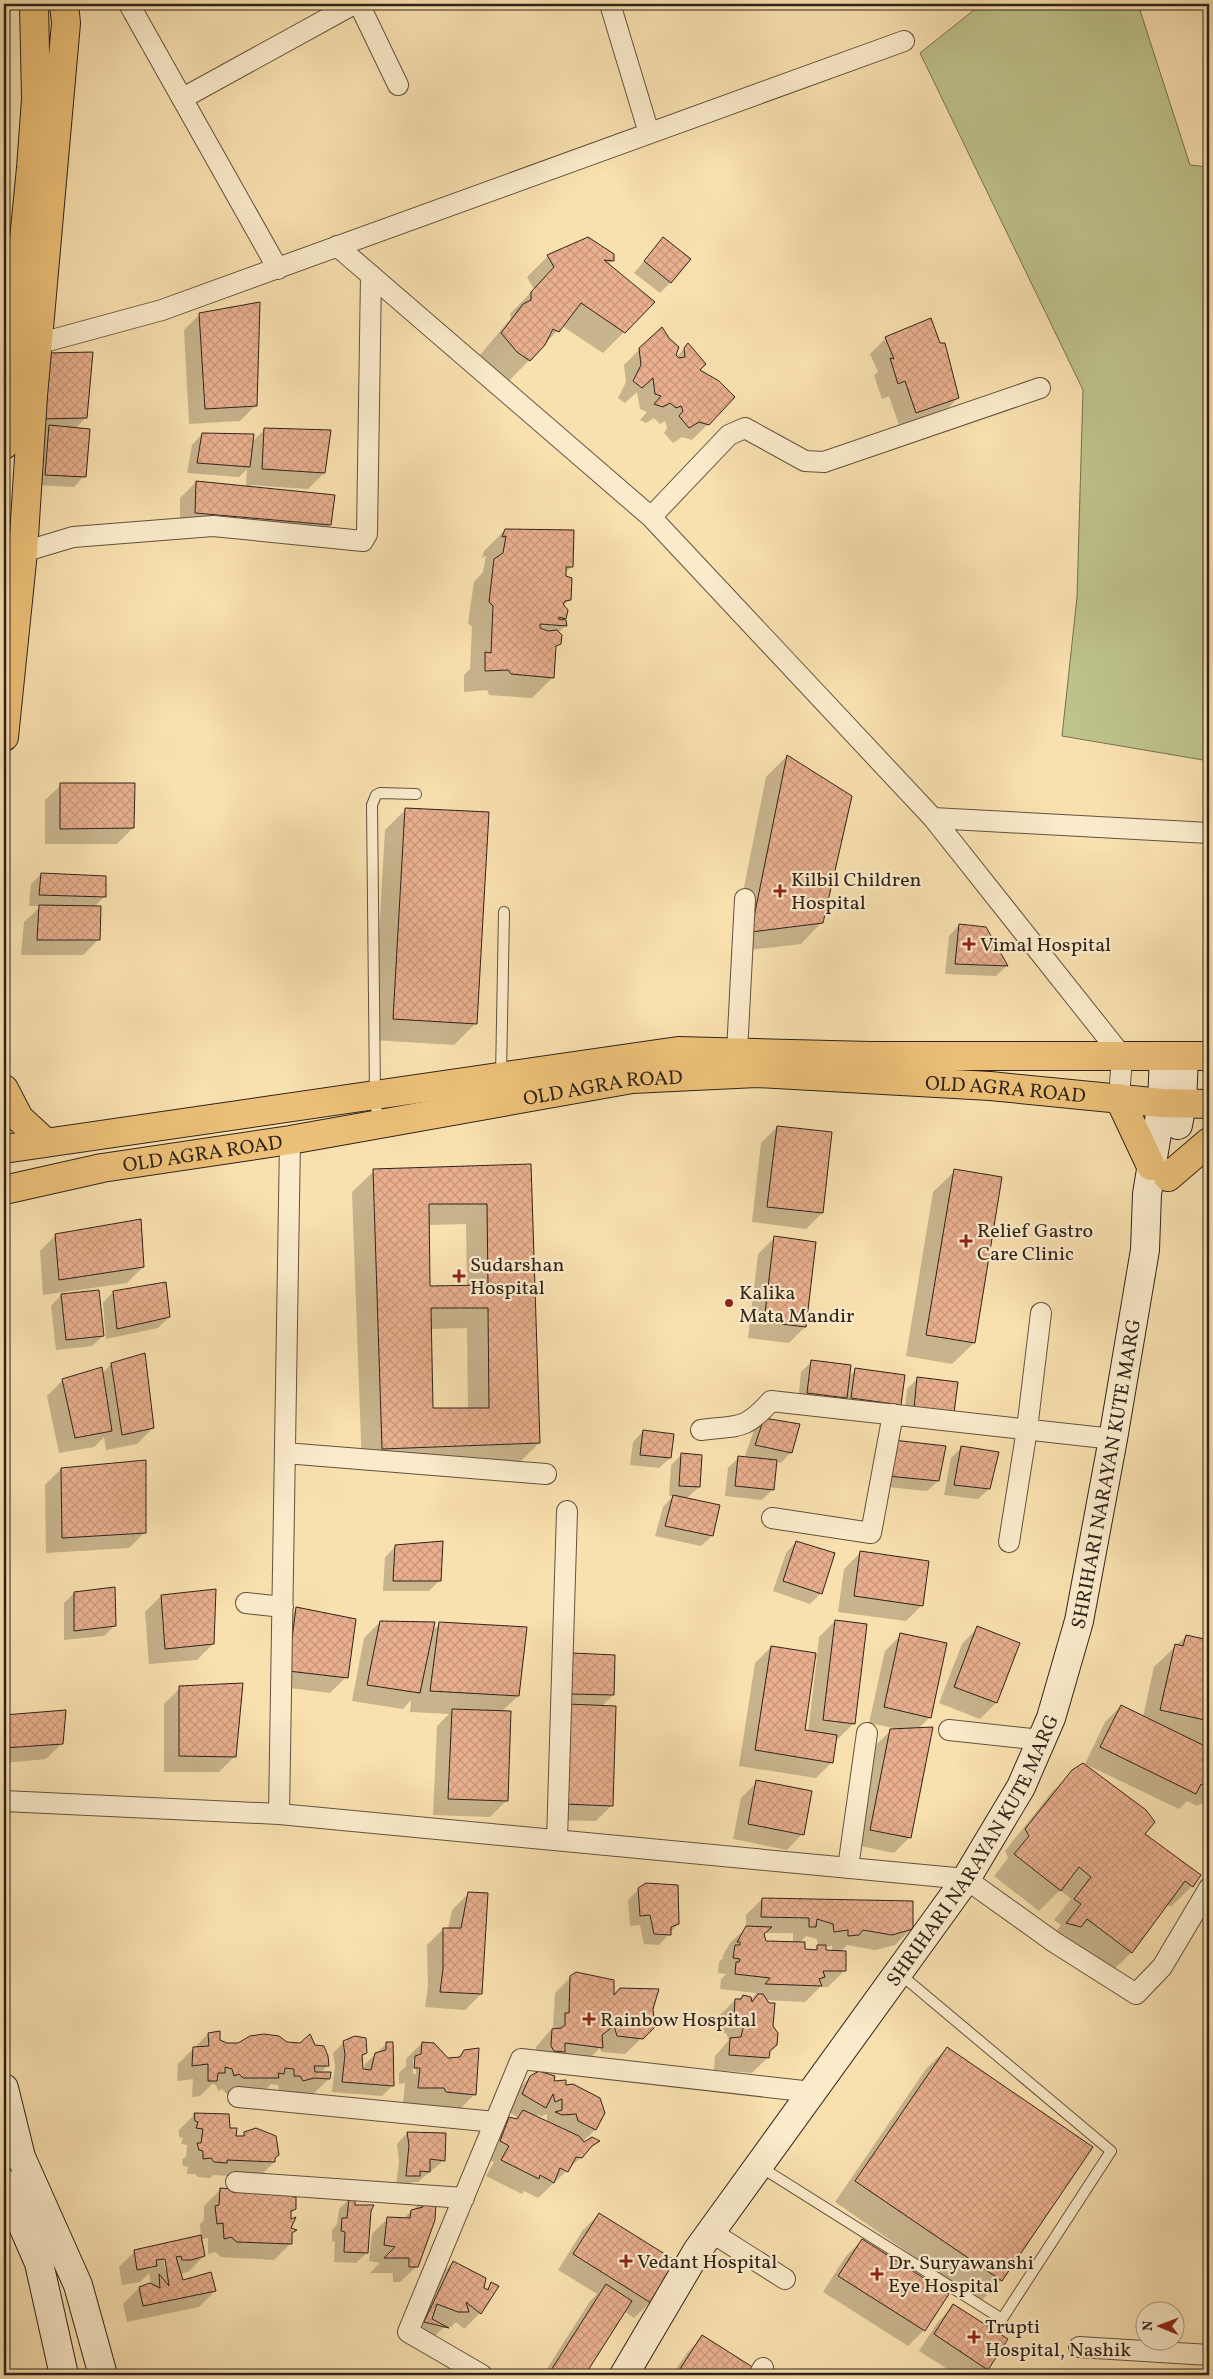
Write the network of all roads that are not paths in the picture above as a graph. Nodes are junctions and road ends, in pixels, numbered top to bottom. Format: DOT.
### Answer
graph roads {
  1 [pos="34,4"];
  2 [pos="64,4"];
  3 [pos="131,4"];
  4 [pos="354,4"];
  5 [pos="359,4"];
  6 [pos="610,4"];
  7 [pos="904,41"];
  8 [pos="398,85"];
  9 [pos="183,98"];
  10 [pos="649,133"];
  11 [pos="337,246"];
  12 [pos="278,269"];
  13 [pos="371,275"];
  14 [pos="39,344"];
  15 [pos="12,350"];
  16 [pos="1040,388"];
  17 [pos="4,445"];
  18 [pos="651,517"];
  19 [pos="14,552"];
  20 [pos="4,737"];
  21 [pos="416,794"];
  22 [pos="933,818"];
  23 [pos="1209,834"];
  24 [pos="745,899"];
  25 [pos="504,912"];
  26 [pos="737,1052"];
  27 [pos="1122,1056"];
  28 [pos="1186,1056"];
  29 [pos="501,1076"];
  30 [pos="4,1090"];
  31 [pos="375,1094"];
  32 [pos="1119,1098"];
  33 [pos="1172,1103"];
  34 [pos="1209,1104"];
  35 [pos="378,1124"];
  36 [pos="290,1140"];
  37 [pos="44,1141"];
  38 [pos="4,1149"];
  39 [pos="1206,1151"];
  40 [pos="1160,1171"];
  41 [pos="4,1190"];
  42 [pos="1042,1313"];
  43 [pos="893,1414"];
  44 [pos="1027,1429"];
  45 [pos="701,1430"];
  46 [pos="1113,1438"];
  47 [pos="285,1453"];
  48 [pos="546,1474"];
  49 [pos="566,1511"];
  50 [pos="772,1518"];
  51 [pos="1009,1542"];
  52 [pos="268,1549"];
  53 [pos="283,1573"];
  54 [pos="246,1603"];
  55 [pos="283,1607"];
  56 [pos="949,1730"];
  57 [pos="868,1733"];
  58 [pos="1041,1740"];
  59 [pos="4,1801"];
  60 [pos="279,1814"];
  61 [pos="557,1840"];
  62 [pos="848,1868"];
  63 [pos="966,1879"];
  64 [pos="1209,1888"];
  65 [pos="898,1973"];
  66 [pos="812,2092"];
  67 [pos="4,2093"];
  68 [pos="238,2098"];
  69 [pos="494,2122"];
  70 [pos="758,2166"];
  71 [pos="236,2182"];
  72 [pos="4,2183"];
  73 [pos="464,2198"];
  74 [pos="711,2232"];
  75 [pos="785,2279"];
  76 [pos="1079,2347"];
  77 [pos="1209,2355"];
  78 [pos="633,2372"];
  79 [pos="64,2375"];
  80 [pos="103,2375"];
  81 [pos="482,2375"];
  1 -- 15 [label="main road"];
  2 -- 14 [label="main road"];
  3 -- 9 [label="street"];
  4 -- 9 [label="street"];
  5 -- 8 [label="street"];
  6 -- 10 [label="street"];
  7 -- 10 [label="street"];
  9 -- 12 [label="street"];
  10 -- 11 [label="street"];
  11 -- 12 [label="street"];
  11 -- 13 [label="street"];
  12 -- 14 [label="street"];
  13 -- 18 [label="street"];
  13 -- 19 [label="street"];
  14 -- 15 [label="street"];
  14 -- 19 [label="main road"];
  15 -- 17 [label="main road"];
  16 -- 18 [label="street"];
  18 -- 22 [label="street"];
  19 -- 20 [label="main road"];
  21 -- 31 [label="lane"];
  22 -- 23 [label="street"];
  22 -- 27 [label="street"];
  24 -- 26 [label="street"];
  25 -- 29 [label="lane"];
  26 -- 27 [label="main road, OLD AGRA ROAD"];
  26 -- 29 [label="main road, OLD AGRA ROAD"];
  27 -- 28 [label="main road, OLD AGRA ROAD"];
  27 -- 32 [label="street"];
  28 -- 33 [label="street, SHRIHARI NARAYAN KUTE MARG"];
  29 -- 31 [label="main road, OLD AGRA ROAD"];
  30 -- 37 [label="main road"];
  31 -- 35 [label="lane"];
  31 -- 37 [label="main road, OLD AGRA ROAD"];
  32 -- 33 [label="main road, OLD AGRA ROAD"];
  32 -- 35 [label="main road, OLD AGRA ROAD"];
  32 -- 40 [label="main road"];
  33 -- 34 [label="main road, OLD AGRA ROAD"];
  33 -- 40 [label="street, SHRIHARI NARAYAN KUTE MARG"];
  35 -- 36 [label="main road, OLD AGRA ROAD"];
  36 -- 41 [label="main road, OLD AGRA ROAD"];
  36 -- 47 [label="street"];
  37 -- 38 [label="main road, OLD AGRA ROAD"];
  39 -- 40 [label="main road"];
  40 -- 46 [label="street, SHRIHARI NARAYAN KUTE MARG"];
  42 -- 44 [label="street"];
  43 -- 44 [label="street"];
  43 -- 45 [label="street"];
  43 -- 50 [label="street"];
  44 -- 46 [label="street"];
  44 -- 51 [label="street"];
  46 -- 58 [label="street, SHRIHARI NARAYAN KUTE MARG"];
  47 -- 48 [label="street"];
  47 -- 53 [label="street"];
  49 -- 61 [label="street"];
  52 -- 53 [label="street"];
  53 -- 55 [label="street"];
  54 -- 55 [label="street"];
  55 -- 60 [label="street"];
  56 -- 58 [label="street"];
  57 -- 62 [label="street"];
  58 -- 63 [label="street, SHRIHARI NARAYAN KUTE MARG"];
  59 -- 60 [label="street"];
  60 -- 61 [label="street"];
  61 -- 62 [label="street"];
  62 -- 63 [label="street"];
  63 -- 64 [label="street"];
  63 -- 65 [label="street, SHRIHARI NARAYAN KUTE MARG"];
  65 -- 66 [label="street, SHRIHARI NARAYAN KUTE MARG"];
  65 -- 70 [label="lane"];
  66 -- 69 [label="street"];
  66 -- 70 [label="street, SHRIHARI NARAYAN KUTE MARG"];
  67 -- 80 [label="street"];
  68 -- 69 [label="street"];
  69 -- 73 [label="street"];
  70 -- 74 [label="street, SHRIHARI NARAYAN KUTE MARG"];
  71 -- 73 [label="street"];
  72 -- 79 [label="street"];
  73 -- 81 [label="street"];
  74 -- 75 [label="street"];
  74 -- 78 [label="street, SHRIHARI NARAYAN KUTE MARG"];
  76 -- 77 [label="street"];
}
